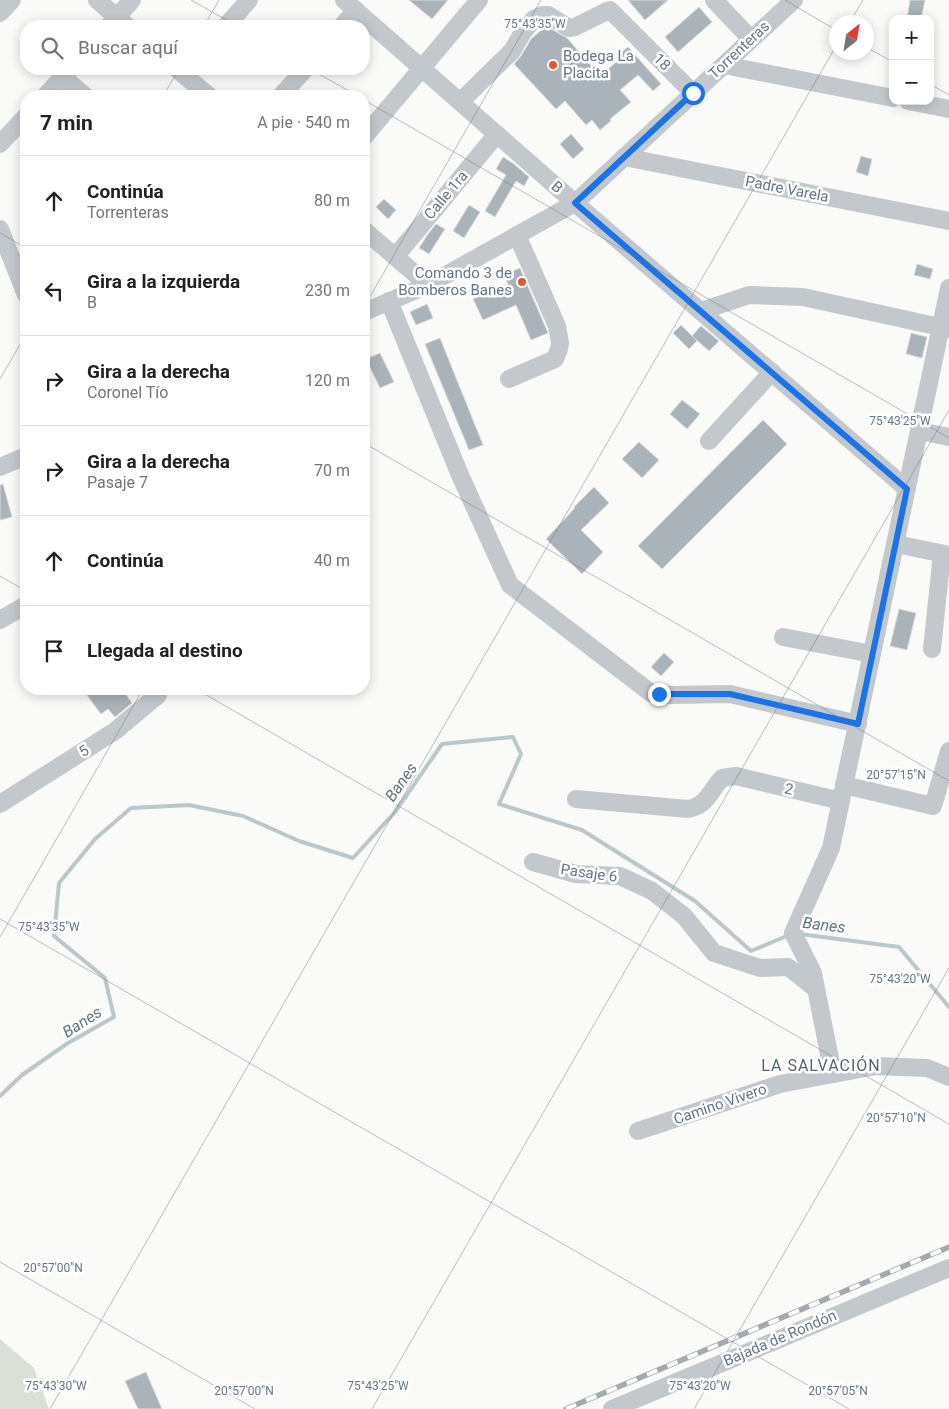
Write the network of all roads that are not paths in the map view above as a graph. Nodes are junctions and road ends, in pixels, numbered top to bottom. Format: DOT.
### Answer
graph roads {
  1 [pos="12,0"];
  2 [pos="97,0"];
  3 [pos="132,0"];
  4 [pos="249,0"];
  5 [pos="479,0"];
  6 [pos="714,0"];
  7 [pos="794,0"];
  8 [pos="350,5"];
  9 [pos="0,13"];
  10 [pos="115,20"];
  11 [pos="120,20"];
  12 [pos="231,20"];
  13 [pos="344,20"];
  14 [pos="367,20"];
  15 [pos="370,22"];
  16 [pos="751,39"];
  17 [pos="724,65"];
  18 [pos="422,68"];
  19 [pos="64,75"];
  20 [pos="68,75"];
  21 [pos="187,75"];
  22 [pos="300,75"];
  23 [pos="50,90"];
  24 [pos="80,90"];
  25 [pos="203,90"];
  26 [pos="287,90"];
  27 [pos="693,93"];
  28 [pos="889,97"];
  29 [pos="460,102"];
  30 [pos="928,105"];
  31 [pos="949,109"];
  32 [pos="20,122"];
  33 [pos="370,130"];
  34 [pos="497,134"];
  35 [pos="0,144"];
  36 [pos="624,157"];
  37 [pos="575,203"];
  38 [pos="949,221"];
  39 [pos="0,229"];
  40 [pos="370,235"];
  41 [pos="517,235"];
  42 [pos="395,257"];
  43 [pos="20,280"];
  44 [pos="428,285"];
  45 [pos="949,288"];
  46 [pos="389,301"];
  47 [pos="370,309"];
  48 [pos="701,311"];
  49 [pos="945,328"];
  50 [pos="772,372"];
  51 [pos="509,379"];
  52 [pos="919,431"];
  53 [pos="949,437"];
  54 [pos="709,441"];
  55 [pos="20,459"];
  56 [pos="0,467"];
  57 [pos="907,489"];
  58 [pos="896,544"];
  59 [pos="946,554"];
  60 [pos="20,608"];
  61 [pos="0,620"];
  62 [pos="783,637"];
  63 [pos="932,649"];
  64 [pos="872,654"];
  65 [pos="158,695"];
  66 [pos="858,724"];
  67 [pos="949,751"];
  68 [pos="843,793"];
  69 [pos="576,799"];
  70 [pos="0,804"];
  71 [pos="533,862"];
  72 [pos="816,989"];
  73 [pos="833,1074"];
  74 [pos="949,1077"];
  75 [pos="638,1131"];
  76 [pos="949,1268"];
  77 [pos="612,1409"];
  1 -- 9 [label="street"];
  2 -- 10 [label="street"];
  3 -- 11 [label="street"];
  4 -- 12 [label="street"];
  5 -- 18 [label="street"];
  6 -- 16 [label="street"];
  7 -- 16 [label="street, Torrenteras"];
  8 -- 13 [label="street"];
  8 -- 14 [label="street, B"];
  15 -- 18 [label="street, B"];
  16 -- 17 [label="street, Torrenteras"];
  17 -- 27 [label="street, Torrenteras"];
  17 -- 28 [label="street"];
  18 -- 29 [label="street, B"];
  18 -- 33 [label="street"];
  19 -- 23 [label="street"];
  20 -- 24 [label="street"];
  21 -- 25 [label="street"];
  22 -- 26 [label="street"];
  27 -- 29 [label="street, 18"];
  27 -- 36 [label="street, Torrenteras"];
  29 -- 34 [label="street, B"];
  30 -- 31 [label="street"];
  32 -- 35 [label="street"];
  34 -- 37 [label="street, B"];
  34 -- 42 [label="street, Calle 1ra"];
  36 -- 37 [label="street, Torrenteras"];
  36 -- 38 [label="street, Padre Varela"];
  37 -- 41 [label="street, Torrenteras"];
  37 -- 48 [label="street, B"];
  39 -- 43 [label="street"];
  40 -- 42 [label="street"];
  41 -- 44 [label="street, Torrenteras"];
  41 -- 51 [label="street"];
  42 -- 44 [label="street"];
  44 -- 46 [label="street, Torrenteras"];
  45 -- 49 [label="street"];
  46 -- 47 [label="street, Torrenteras"];
  46 -- 66 [label="street"];
  48 -- 49 [label="street"];
  48 -- 50 [label="street, B"];
  49 -- 52 [label="street"];
  50 -- 54 [label="street"];
  50 -- 57 [label="street, B"];
  52 -- 53 [label="street"];
  52 -- 57 [label="street"];
  55 -- 56 [label="street"];
  57 -- 58 [label="street"];
  58 -- 59 [label="street"];
  58 -- 64 [label="street"];
  59 -- 63 [label="street"];
  60 -- 61 [label="street"];
  62 -- 64 [label="street"];
  64 -- 66 [label="street"];
  65 -- 70 [label="street, 5"];
  66 -- 68 [label="street"];
  67 -- 68 [label="street, 2"];
  68 -- 69 [label="street, 2"];
  68 -- 72 [label="street"];
  71 -- 72 [label="street, Pasaje 6"];
  72 -- 73 [label="street"];
  73 -- 74 [label="street, Camino Vivero"];
  73 -- 75 [label="street, Camino Vivero"];
  76 -- 77 [label="street, Bajada de Rondón"];
}
